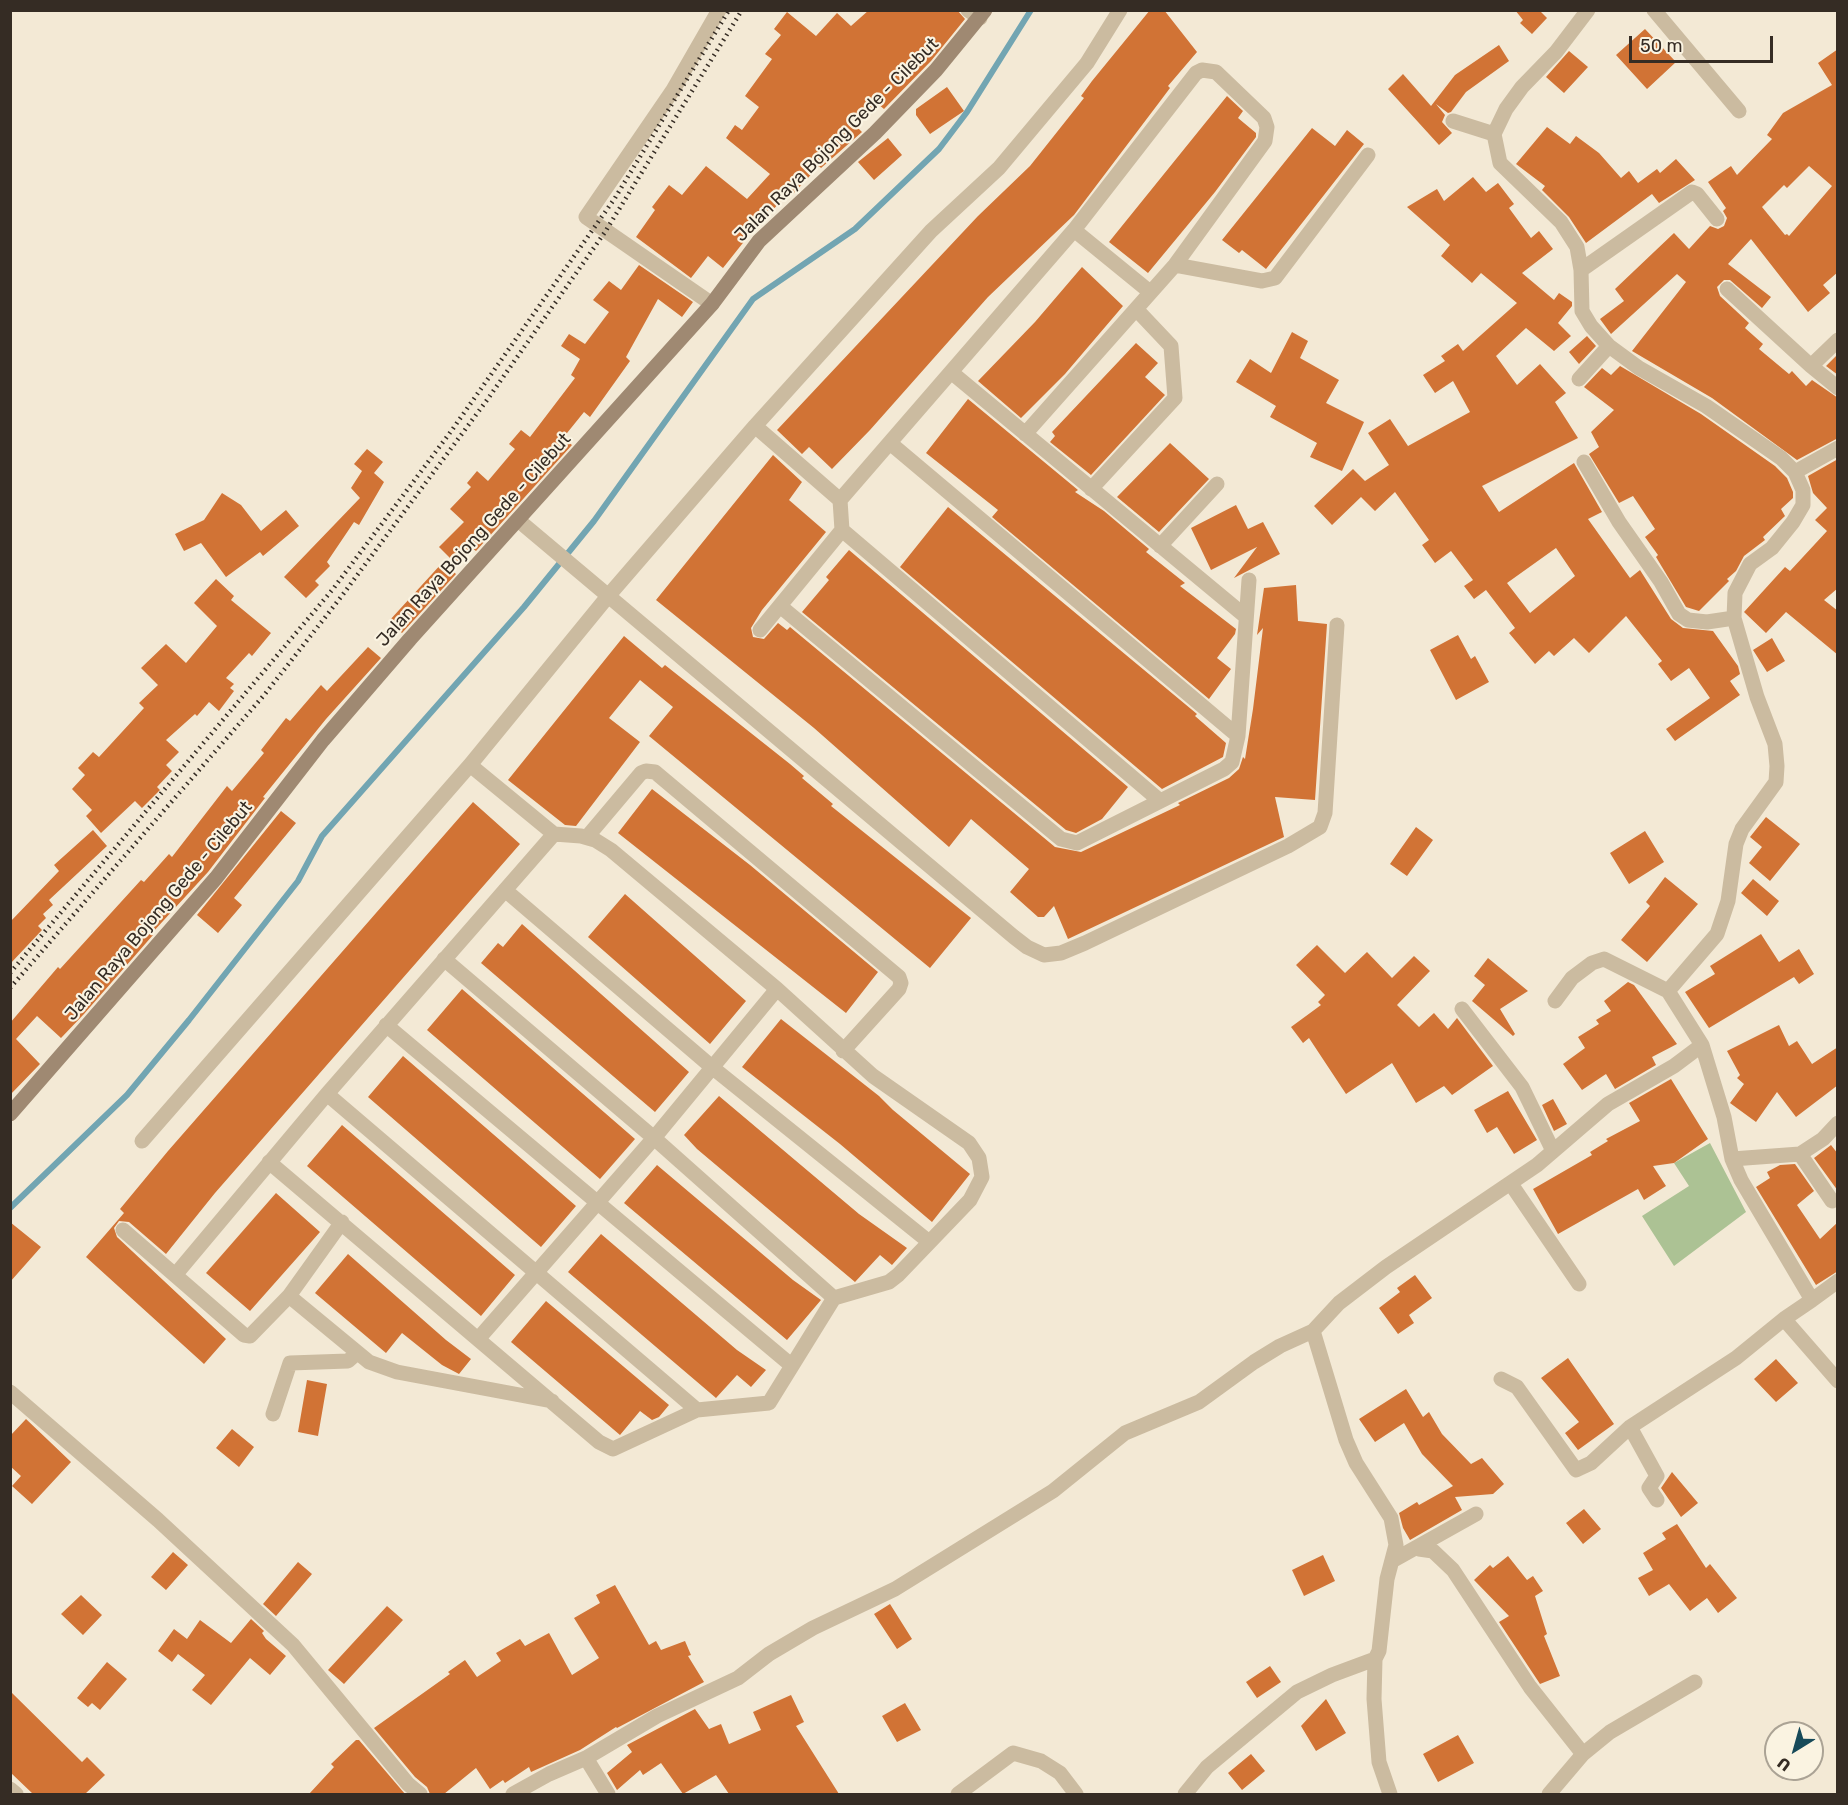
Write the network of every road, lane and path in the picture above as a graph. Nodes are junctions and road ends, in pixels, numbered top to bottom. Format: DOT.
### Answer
graph roads {
  1 [pos="719,10"];
  2 [pos="1120,10"];
  3 [pos="1588,10"];
  4 [pos="1654,10"];
  5 [pos="978,13"];
  6 [pos="1739,111"];
  7 [pos="1453,121"];
  8 [pos="1494,134"];
  9 [pos="1368,155"];
  10 [pos="1717,219"];
  11 [pos="1074,230"];
  12 [pos="1175,265"];
  13 [pos="1581,270"];
  14 [pos="1727,289"];
  15 [pos="1150,292"];
  16 [pos="712,304"];
  17 [pos="1136,309"];
  18 [pos="1838,340"];
  19 [pos="1609,346"];
  20 [pos="1811,366"];
  21 [pos="951,372"];
  22 [pos="1579,379"];
  23 [pos="1838,388"];
  24 [pos="755,426"];
  25 [pos="1025,434"];
  26 [pos="890,443"];
  27 [pos="1838,448"];
  28 [pos="1584,462"];
  29 [pos="1795,472"];
  30 [pos="1217,483"];
  31 [pos="1091,489"];
  32 [pos="840,500"];
  33 [pos="518,520"];
  34 [pos="843,530"];
  35 [pos="1160,546"];
  36 [pos="1249,580"];
  37 [pos="609,595"];
  38 [pos="780,606"];
  39 [pos="1245,616"];
  40 [pos="1734,618"];
  41 [pos="1337,625"];
  42 [pos="760,630"];
  43 [pos="1238,736"];
  44 [pos="470,765"];
  45 [pos="1159,800"];
  46 [pos="554,834"];
  47 [pos="587,837"];
  48 [pos="505,890"];
  49 [pos="444,959"];
  50 [pos="777,989"];
  51 [pos="1668,991"];
  52 [pos="1555,1001"];
  53 [pos="1462,1009"];
  54 [pos="386,1025"];
  55 [pos="1702,1045"];
  56 [pos="843,1051"];
  57 [pos="713,1068"];
  58 [pos="327,1094"];
  59 [pos="10,1114"];
  60 [pos="1838,1123"];
  61 [pos="654,1138"];
  62 [pos="142,1142"];
  63 [pos="1553,1151"];
  64 [pos="1800,1154"];
  65 [pos="1732,1159"];
  66 [pos="269,1162"];
  67 [pos="1511,1184"];
  68 [pos="597,1201"];
  69 [pos="1832,1202"];
  70 [pos="342,1222"];
  71 [pos="123,1230"];
  72 [pos="928,1241"];
  73 [pos="538,1271"];
  74 [pos="176,1274"];
  75 [pos="1838,1281"];
  76 [pos="1579,1284"];
  77 [pos="289,1296"];
  78 [pos="834,1298"];
  79 [pos="1812,1300"];
  80 [pos="1784,1319"];
  81 [pos="1313,1331"];
  82 [pos="479,1338"];
  83 [pos="357,1353"];
  84 [pos="791,1365"];
  85 [pos="1502,1379"];
  86 [pos="1838,1381"];
  87 [pos="10,1392"];
  88 [pos="552,1401"];
  89 [pos="698,1410"];
  90 [pos="273,1414"];
  91 [pos="1630,1427"];
  92 [pos="1657,1500"];
  93 [pos="1476,1514"];
  94 [pos="1419,1549"];
  95 [pos="1392,1562"];
  96 [pos="1375,1659"];
  97 [pos="1695,1682"];
  98 [pos="1583,1754"];
  99 [pos="586,1758"];
  100 [pos="10,1789"];
  101 [pos="16,1794"];
  102 [pos="420,1794"];
  103 [pos="513,1794"];
  104 [pos="608,1794"];
  105 [pos="958,1794"];
  106 [pos="1076,1794"];
  107 [pos="1185,1794"];
  108 [pos="1390,1794"];
  109 [pos="1549,1794"];
  1 -- 16 [label="street"];
  2 -- 24 [label="street"];
  3 -- 8 [label="street"];
  4 -- 6 [label="street"];
  5 -- 16 [label="main road, Jalan Raya Bojong Gede - Cilebut"];
  7 -- 8 [label="street"];
  8 -- 13 [label="street"];
  9 -- 12 [label="street"];
  10 -- 13 [label="street"];
  11 -- 12 [label="street"];
  11 -- 15 [label="street"];
  11 -- 21 [label="street"];
  12 -- 15 [label="street"];
  13 -- 19 [label="street"];
  14 -- 20 [label="street"];
  15 -- 17 [label="street"];
  16 -- 33 [label="main road, Jalan Raya Bojong Gede - Cilebut"];
  17 -- 25 [label="street"];
  17 -- 31 [label="street"];
  18 -- 20 [label="street"];
  19 -- 22 [label="street"];
  19 -- 29 [label="street"];
  20 -- 23 [label="street"];
  21 -- 25 [label="street"];
  21 -- 26 [label="street"];
  24 -- 32 [label="street"];
  24 -- 37 [label="street"];
  25 -- 31 [label="street"];
  26 -- 32 [label="street"];
  26 -- 43 [label="street"];
  27 -- 29 [label="street"];
  28 -- 40 [label="street"];
  29 -- 40 [label="street"];
  30 -- 35 [label="street"];
  31 -- 35 [label="street"];
  32 -- 34 [label="street"];
  33 -- 37 [label="street"];
  33 -- 59 [label="main road, Jalan Raya Bojong Gede - Cilebut"];
  34 -- 38 [label="street"];
  34 -- 45 [label="street"];
  35 -- 39 [label="street"];
  36 -- 39 [label="street"];
  37 -- 41 [label="street"];
  37 -- 44 [label="street"];
  38 -- 42 [label="street"];
  38 -- 45 [label="street"];
  39 -- 43 [label="street"];
  40 -- 51 [label="street"];
  43 -- 45 [label="street"];
  44 -- 46 [label="street"];
  44 -- 62 [label="street"];
  46 -- 47 [label="street"];
  46 -- 48 [label="street"];
  47 -- 50 [label="street"];
  47 -- 56 [label="street"];
  48 -- 49 [label="street"];
  48 -- 57 [label="street"];
  49 -- 54 [label="street"];
  49 -- 61 [label="street"];
  50 -- 56 [label="street"];
  50 -- 57 [label="street"];
  51 -- 52 [label="street"];
  51 -- 55 [label="street"];
  53 -- 63 [label="street"];
  54 -- 58 [label="street"];
  54 -- 68 [label="street"];
  55 -- 63 [label="street"];
  55 -- 65 [label="street"];
  56 -- 72 [label="street"];
  57 -- 61 [label="street"];
  57 -- 72 [label="street"];
  58 -- 66 [label="street"];
  58 -- 73 [label="street"];
  60 -- 64 [label="street"];
  61 -- 68 [label="street"];
  61 -- 78 [label="street"];
  63 -- 67 [label="street"];
  64 -- 65 [label="street"];
  64 -- 69 [label="street"];
  65 -- 79 [label="street"];
  66 -- 70 [label="street"];
  66 -- 74 [label="street"];
  67 -- 76 [label="street"];
  67 -- 81 [label="street"];
  68 -- 73 [label="street"];
  68 -- 84 [label="street"];
  70 -- 77 [label="street"];
  70 -- 82 [label="street"];
  71 -- 74 [label="street"];
  72 -- 78 [label="street"];
  73 -- 82 [label="street"];
  73 -- 89 [label="street"];
  74 -- 77 [label="street"];
  75 -- 79 [label="street"];
  77 -- 83 [label="street"];
  78 -- 84 [label="street"];
  79 -- 80 [label="street"];
  80 -- 86 [label="street"];
  80 -- 91 [label="street"];
  81 -- 95 [label="street"];
  81 -- 99 [label="street"];
  82 -- 88 [label="street"];
  83 -- 88 [label="street"];
  83 -- 90 [label="street"];
  84 -- 89 [label="street"];
  85 -- 91 [label="street"];
  87 -- 102 [label="street"];
  88 -- 89 [label="street"];
  91 -- 92 [label="street"];
  93 -- 94 [label="street"];
  94 -- 95 [label="street"];
  94 -- 98 [label="street"];
  95 -- 96 [label="street"];
  96 -- 107 [label="street"];
  96 -- 108 [label="street"];
  97 -- 98 [label="street"];
  98 -- 109 [label="street"];
  99 -- 103 [label="street"];
  99 -- 104 [label="street"];
  100 -- 101 [label="street"];
  105 -- 106 [label="street"];
}
